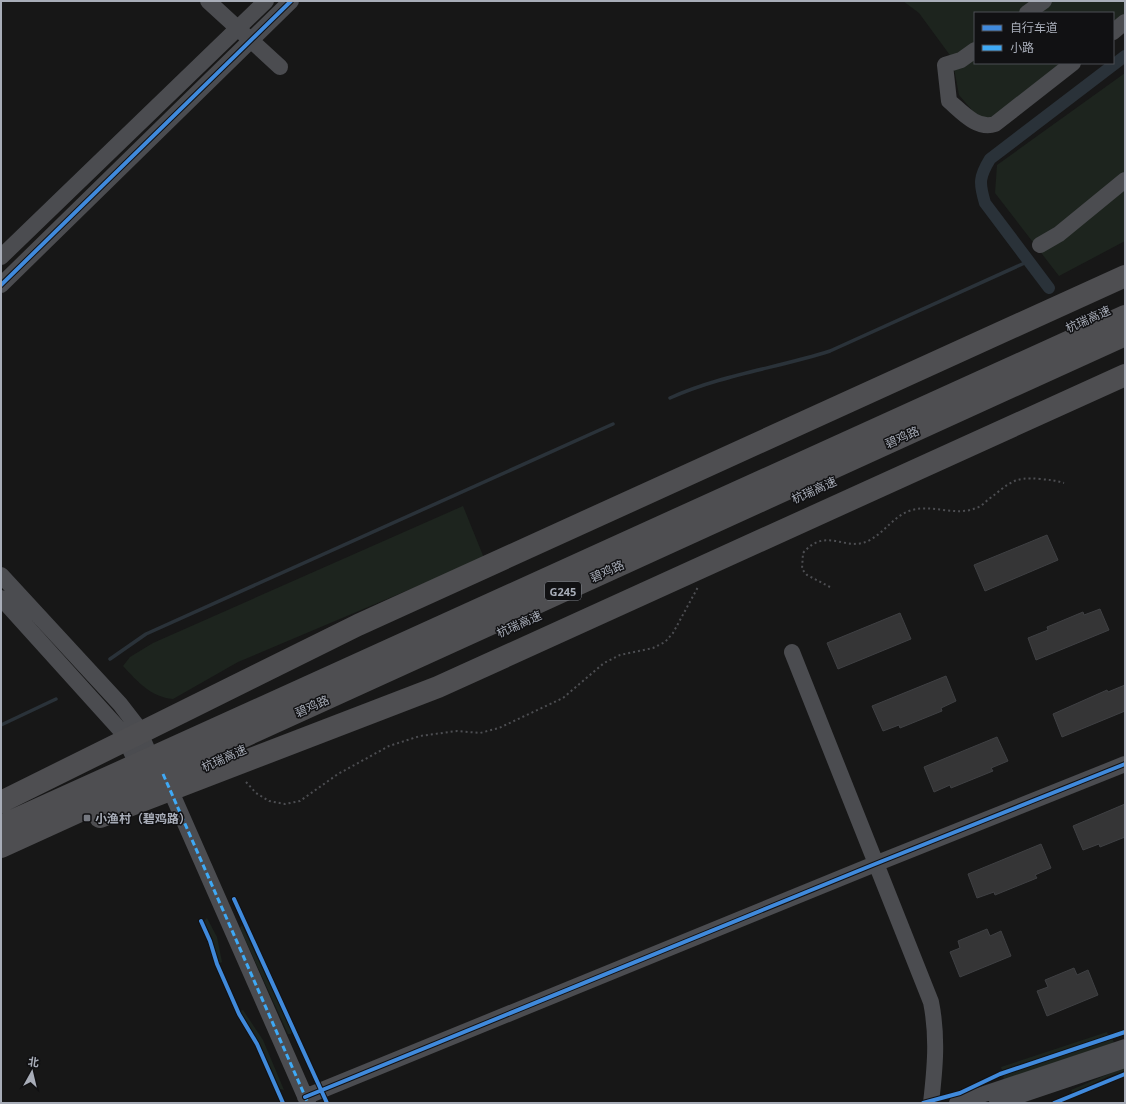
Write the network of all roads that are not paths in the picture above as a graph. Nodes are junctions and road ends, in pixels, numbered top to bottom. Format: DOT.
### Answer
graph roads {
  1 [pos="208,1"];
  2 [pos="266,1"];
  3 [pos="291,1"];
  4 [pos="1044,1"];
  5 [pos="1028,12"];
  6 [pos="1125,22"];
  7 [pos="238,29"];
  8 [pos="1114,31"];
  9 [pos="251,41"];
  10 [pos="974,51"];
  11 [pos="1072,64"];
  12 [pos="280,67"];
  13 [pos="1125,180"];
  14 [pos="1040,245"];
  15 [pos="1,257"];
  16 [pos="1125,276"];
  17 [pos="1,285"];
  18 [pos="1125,302"];
  19 [pos="1125,316"];
  20 [pos="1125,335"];
  21 [pos="1125,348"];
  22 [pos="1125,375"];
  23 [pos="1,574"];
  24 [pos="1,598"];
  25 [pos="792,652"];
  26 [pos="1125,764"];
  27 [pos="150,765"];
  28 [pos="1,802"];
  29 [pos="1,811"];
  30 [pos="1,826"];
  31 [pos="54,835"];
  32 [pos="1,847"];
  33 [pos="1,859"];
  34 [pos="876,864"];
  35 [pos="1125,1047"];
  36 [pos="1125,1060"];
  37 [pos="307,1100"];
  38 [pos="931,1103"];
  39 [pos="957,1103"];
  40 [pos="997,1103"];
  1 -- 7 [label="street"];
  2 -- 7 [label="street"];
  3 -- 9 [label="street"];
  4 -- 5 [label="street"];
  6 -- 8 [label="street"];
  7 -- 9 [label="street"];
  7 -- 15 [label="street"];
  9 -- 12 [label="street"];
  9 -- 17 [label="street"];
  10 -- 11 [label="street"];
  13 -- 14 [label="street"];
  16 -- 28 [label="highway"];
  18 -- 29 [label="highway, 杭瑞高速"];
  19 -- 27 [label="highway, 碧鸡路 / G245"];
  20 -- 27 [label="highway, 碧鸡路 / G245"];
  21 -- 31 [label="highway, 杭瑞高速"];
  22 -- 31 [label="highway"];
  23 -- 27 [label="street"];
  24 -- 27 [label="street"];
  25 -- 34 [label="street"];
  26 -- 34 [label="street"];
  27 -- 30 [label="highway, 碧鸡路 / G245"];
  27 -- 32 [label="highway, 碧鸡路 / G245"];
  27 -- 37 [label="street"];
  31 -- 33 [label="highway, 杭瑞高速"];
  34 -- 37 [label="street"];
  34 -- 38 [label="street"];
  35 -- 39 [label="street"];
  36 -- 40 [label="street"];
}
